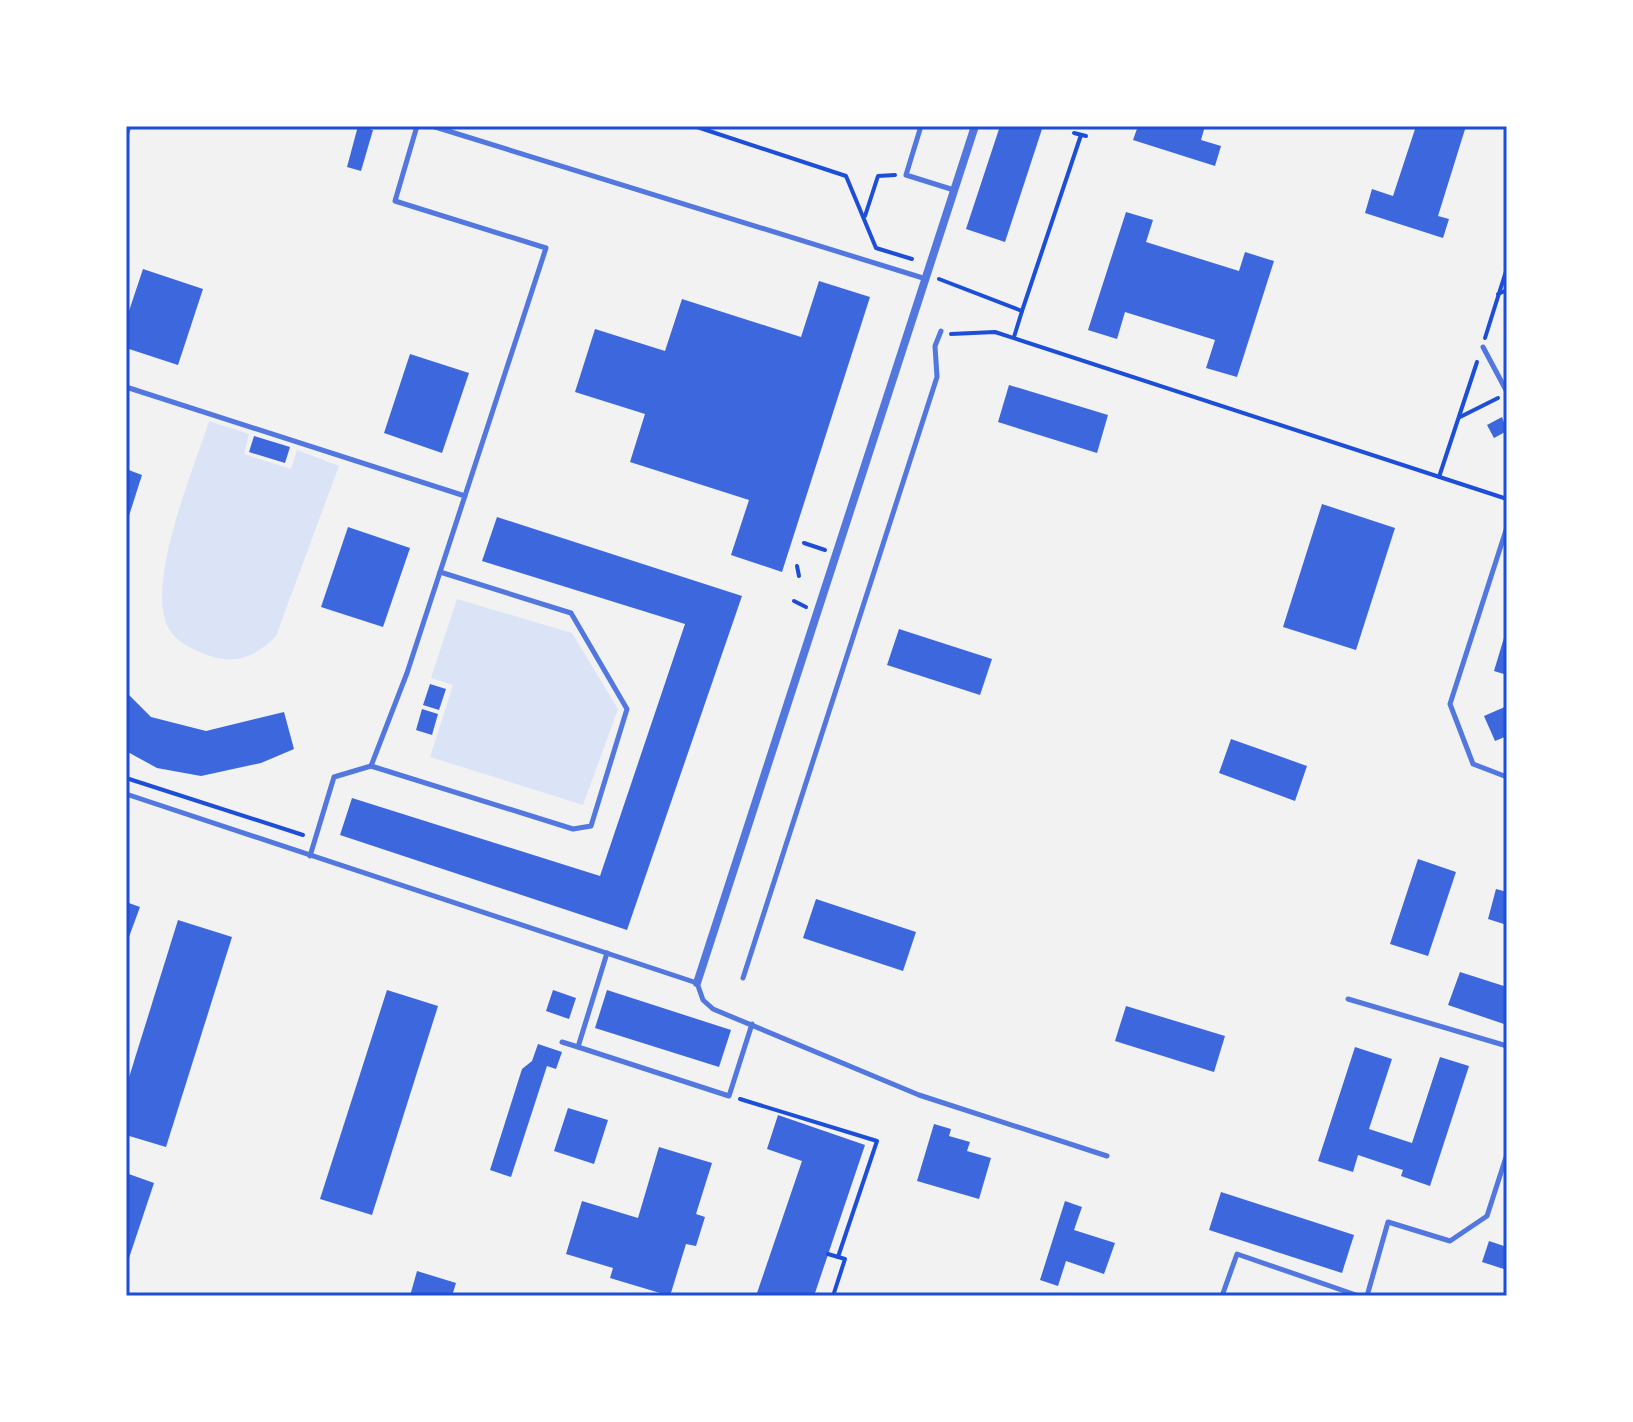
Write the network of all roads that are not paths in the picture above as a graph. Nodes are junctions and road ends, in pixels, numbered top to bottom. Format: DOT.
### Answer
graph roads {
  1 [pos="129,126"];
  2 [pos="417,126"];
  3 [pos="432,126"];
  4 [pos="921,126"];
  5 [pos="975,126"];
  6 [pos="126,136"];
  7 [pos="954,190"];
  8 [pos="923,278"];
  9 [pos="941,331"];
  10 [pos="1483,347"];
  11 [pos="126,387"];
  12 [pos="1507,393"];
  13 [pos="465,496"];
  14 [pos="1507,527"];
  15 [pos="440,572"];
  16 [pos="371,766"];
  17 [pos="1507,777"];
  18 [pos="126,794"];
  19 [pos="310,856"];
  20 [pos="607,953"];
  21 [pos="743,978"];
  22 [pos="697,983"];
  23 [pos="1348,999"];
  24 [pos="752,1024"];
  25 [pos="562,1042"];
  26 [pos="1507,1046"];
  27 [pos="578,1047"];
  28 [pos="1507,1154"];
  29 [pos="1107,1156"];
  30 [pos="1222,1296"];
  31 [pos="1359,1296"];
  32 [pos="1367,1296"];
  1 -- 6 [label="lane"];
  2 -- 13 [label="lane"];
  3 -- 8 [label="lane"];
  4 -- 7 [label="lane"];
  5 -- 7 [label="street"];
  7 -- 8 [label="street"];
  8 -- 22 [label="street"];
  9 -- 21 [label="lane"];
  10 -- 12 [label="lane"];
  11 -- 13 [label="lane"];
  13 -- 15 [label="lane"];
  14 -- 17 [label="lane"];
  15 -- 16 [label="lane"];
  15 -- 16 [label="lane"];
  16 -- 19 [label="lane"];
  18 -- 19 [label="lane"];
  19 -- 20 [label="lane"];
  20 -- 22 [label="lane"];
  20 -- 27 [label="lane"];
  22 -- 24 [label="lane"];
  23 -- 26 [label="lane"];
  24 -- 27 [label="lane"];
  24 -- 29 [label="lane"];
  25 -- 27 [label="lane"];
  28 -- 32 [label="lane"];
  30 -- 31 [label="lane"];
}
